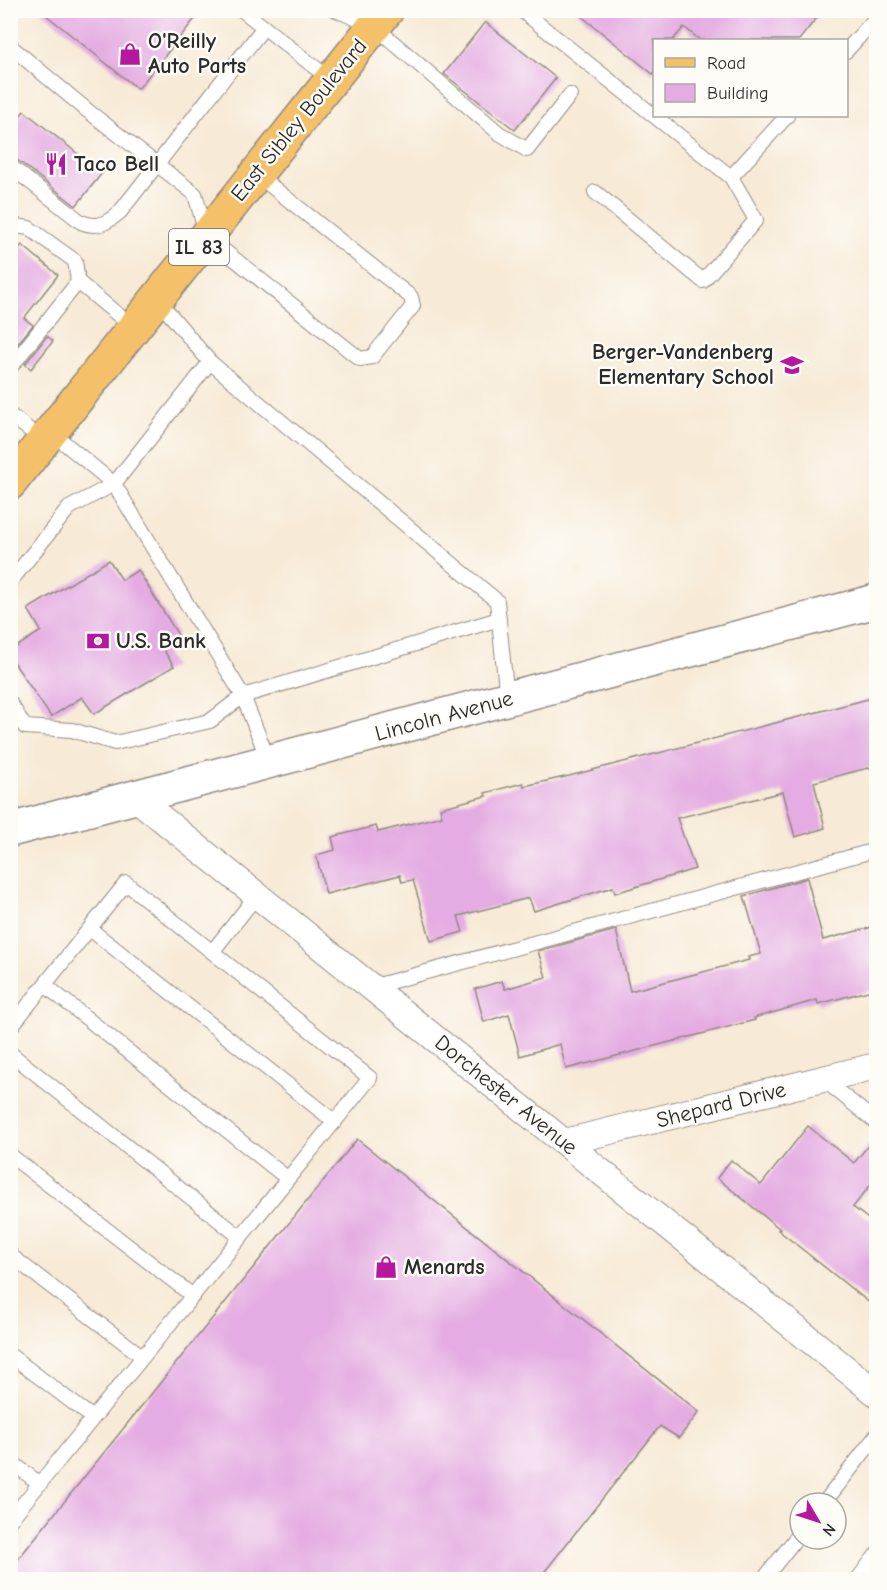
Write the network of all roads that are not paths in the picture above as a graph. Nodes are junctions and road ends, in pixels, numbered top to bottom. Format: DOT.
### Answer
graph roads {
  1 [pos="242,10"];
  2 [pos="336,10"];
  3 [pos="521,10"];
  4 [pos="380,18"];
  5 [pos="876,18"];
  6 [pos="264,27"];
  7 [pos="10,46"];
  8 [pos="848,49"];
  9 [pos="331,80"];
  10 [pos="570,95"];
  11 [pos="653,115"];
  12 [pos="655,117"];
  13 [pos="786,117"];
  14 [pos="157,165"];
  15 [pos="10,166"];
  16 [pos="256,174"];
  17 [pos="730,177"];
  18 [pos="595,192"];
  19 [pos="10,225"];
  20 [pos="207,237"];
  21 [pos="78,282"];
  22 [pos="157,299"];
  23 [pos="134,328"];
  24 [pos="210,362"];
  25 [pos="10,368"];
  26 [pos="10,415"];
  27 [pos="47,437"];
  28 [pos="10,483"];
  29 [pos="114,484"];
  30 [pos="10,582"];
  31 [pos="876,601"];
  32 [pos="499,619"];
  33 [pos="243,696"];
  34 [pos="507,699"];
  35 [pos="10,703"];
  36 [pos="269,762"];
  37 [pos="136,798"];
  38 [pos="10,830"];
  39 [pos="876,850"];
  40 [pos="257,896"];
  41 [pos="90,929"];
  42 [pos="212,952"];
  43 [pos="45,985"];
  44 [pos="370,987"];
  45 [pos="10,1028"];
  46 [pos="10,1053"];
  47 [pos="876,1066"];
  48 [pos="824,1080"];
  49 [pos="335,1122"];
  50 [pos="876,1122"];
  51 [pos="565,1143"];
  52 [pos="10,1155"];
  53 [pos="288,1179"];
  54 [pos="240,1237"];
  55 [pos="10,1255"];
  56 [pos="193,1296"];
  57 [pos="10,1355"];
  58 [pos="143,1357"];
  59 [pos="876,1393"];
  60 [pos="93,1418"];
  61 [pos="876,1437"];
  62 [pos="10,1461"];
  63 [pos="40,1484"];
  64 [pos="833,1491"];
  65 [pos="10,1520"];
  66 [pos="788,1548"];
  67 [pos="876,1555"];
  68 [pos="763,1580"];
  69 [pos="857,1580"];
  1 -- 6 [label="lane"];
  2 -- 4 [label="lane"];
  3 -- 11 [label="lane"];
  4 -- 9 [label="main road, East Sibley Boulevard / IL 83"];
  4 -- 10 [label="lane"];
  5 -- 8 [label="lane"];
  6 -- 9 [label="lane"];
  6 -- 14 [label="lane"];
  7 -- 14 [label="lane"];
  9 -- 16 [label="main road, East Sibley Boulevard / IL 83"];
  12 -- 17 [label="lane"];
  13 -- 17 [label="lane"];
  14 -- 15 [label="lane"];
  14 -- 20 [label="lane"];
  16 -- 20 [label="main road, East Sibley Boulevard / IL 83"];
  16 -- 20 [label="lane"];
  17 -- 18 [label="lane"];
  19 -- 21 [label="lane"];
  20 -- 22 [label="main road, East Sibley Boulevard / IL 83"];
  21 -- 23 [label="lane"];
  21 -- 25 [label="lane"];
  22 -- 23 [label="main road, East Sibley Boulevard / IL 83"];
  22 -- 24 [label="lane"];
  23 -- 27 [label="main road, East Sibley Boulevard / IL 83"];
  24 -- 29 [label="lane"];
  24 -- 32 [label="lane"];
  26 -- 27 [label="lane"];
  27 -- 28 [label="main road, East Sibley Boulevard / IL 83"];
  27 -- 29 [label="lane"];
  29 -- 30 [label="lane"];
  29 -- 33 [label="lane"];
  31 -- 34 [label="street, Lincoln Avenue"];
  32 -- 33 [label="lane"];
  32 -- 34 [label="lane"];
  33 -- 35 [label="lane"];
  33 -- 36 [label="lane"];
  34 -- 36 [label="street, Lincoln Avenue"];
  36 -- 37 [label="street, Lincoln Avenue"];
  37 -- 38 [label="street, Lincoln Avenue"];
  37 -- 40 [label="street, Dorchester Avenue"];
  39 -- 44 [label="lane"];
  40 -- 42 [label="lane"];
  40 -- 44 [label="street, Dorchester Avenue"];
  41 -- 42 [label="lane"];
  41 -- 43 [label="lane"];
  41 -- 49 [label="lane"];
  42 -- 49 [label="lane"];
  43 -- 45 [label="lane"];
  43 -- 53 [label="lane"];
  44 -- 51 [label="street, Dorchester Avenue"];
  46 -- 54 [label="lane"];
  47 -- 48 [label="street, Shepard Drive"];
  48 -- 50 [label="lane"];
  48 -- 51 [label="street, Shepard Drive"];
  49 -- 53 [label="lane"];
  51 -- 59 [label="street, Dorchester Avenue"];
  52 -- 56 [label="lane"];
  53 -- 54 [label="lane"];
  54 -- 56 [label="lane"];
  55 -- 58 [label="lane"];
  56 -- 58 [label="lane"];
  57 -- 60 [label="lane"];
  58 -- 60 [label="lane"];
  60 -- 63 [label="lane"];
  61 -- 64 [label="lane"];
  62 -- 63 [label="lane"];
  63 -- 65 [label="lane"];
  66 -- 68 [label="lane"];
  67 -- 69 [label="lane"];
}
